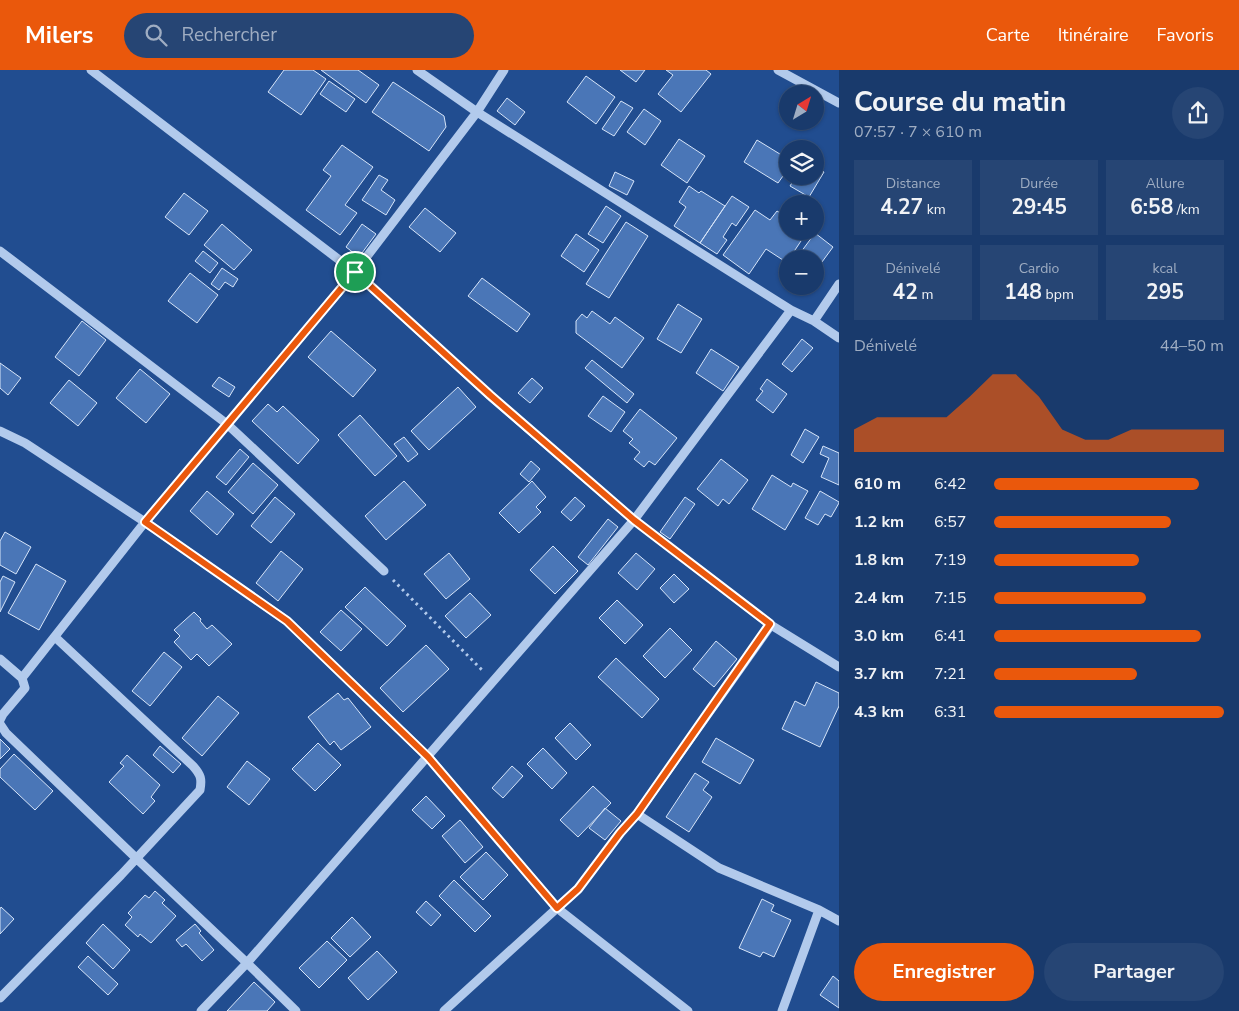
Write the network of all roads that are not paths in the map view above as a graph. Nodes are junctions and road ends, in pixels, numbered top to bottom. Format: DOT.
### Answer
graph roads {
  1 [pos="92,70"];
  2 [pos="417,70"];
  3 [pos="504,70"];
  4 [pos="778,70"];
  5 [pos="839,103"];
  6 [pos="477,112"];
  7 [pos="0,251"];
  8 [pos="355,272"];
  9 [pos="839,284"];
  10 [pos="791,310"];
  11 [pos="814,321"];
  12 [pos="839,338"];
  13 [pos="227,424"];
  14 [pos="0,431"];
  15 [pos="634,520"];
  16 [pos="145,522"];
  17 [pos="384,571"];
  18 [pos="770,624"];
  19 [pos="55,636"];
  20 [pos="0,659"];
  21 [pos="839,667"];
  22 [pos="22,678"];
  23 [pos="0,722"];
  24 [pos="428,757"];
  25 [pos="637,814"];
  26 [pos="136,858"];
  27 [pos="557,908"];
  28 [pos="819,910"];
  29 [pos="839,921"];
  30 [pos="247,963"];
  31 [pos="0,998"];
  32 [pos="201,1011"];
  33 [pos="296,1011"];
  34 [pos="444,1011"];
  35 [pos="688,1011"];
  36 [pos="782,1011"];
  1 -- 8 [label="street"];
  2 -- 6 [label="street"];
  3 -- 6 [label="street"];
  4 -- 5 [label="street"];
  6 -- 8 [label="street"];
  6 -- 10 [label="street"];
  7 -- 13 [label="street"];
  8 -- 13 [label="street"];
  8 -- 15 [label="street"];
  9 -- 11 [label="street"];
  10 -- 11 [label="street"];
  10 -- 15 [label="street"];
  11 -- 12 [label="street"];
  13 -- 16 [label="street"];
  13 -- 17 [label="street"];
  14 -- 16 [label="street"];
  15 -- 18 [label="street"];
  15 -- 24 [label="street"];
  16 -- 19 [label="street"];
  16 -- 24 [label="street"];
  18 -- 21 [label="street"];
  18 -- 25 [label="street"];
  19 -- 22 [label="street"];
  19 -- 26 [label="street"];
  20 -- 22 [label="street"];
  22 -- 23 [label="street"];
  23 -- 26 [label="street"];
  24 -- 27 [label="street"];
  24 -- 30 [label="street"];
  25 -- 27 [label="street"];
  25 -- 28 [label="street"];
  26 -- 30 [label="street"];
  26 -- 31 [label="street"];
  27 -- 34 [label="street"];
  27 -- 35 [label="street"];
  28 -- 29 [label="street"];
  28 -- 36 [label="street"];
  30 -- 32 [label="street"];
  30 -- 33 [label="street"];
}
